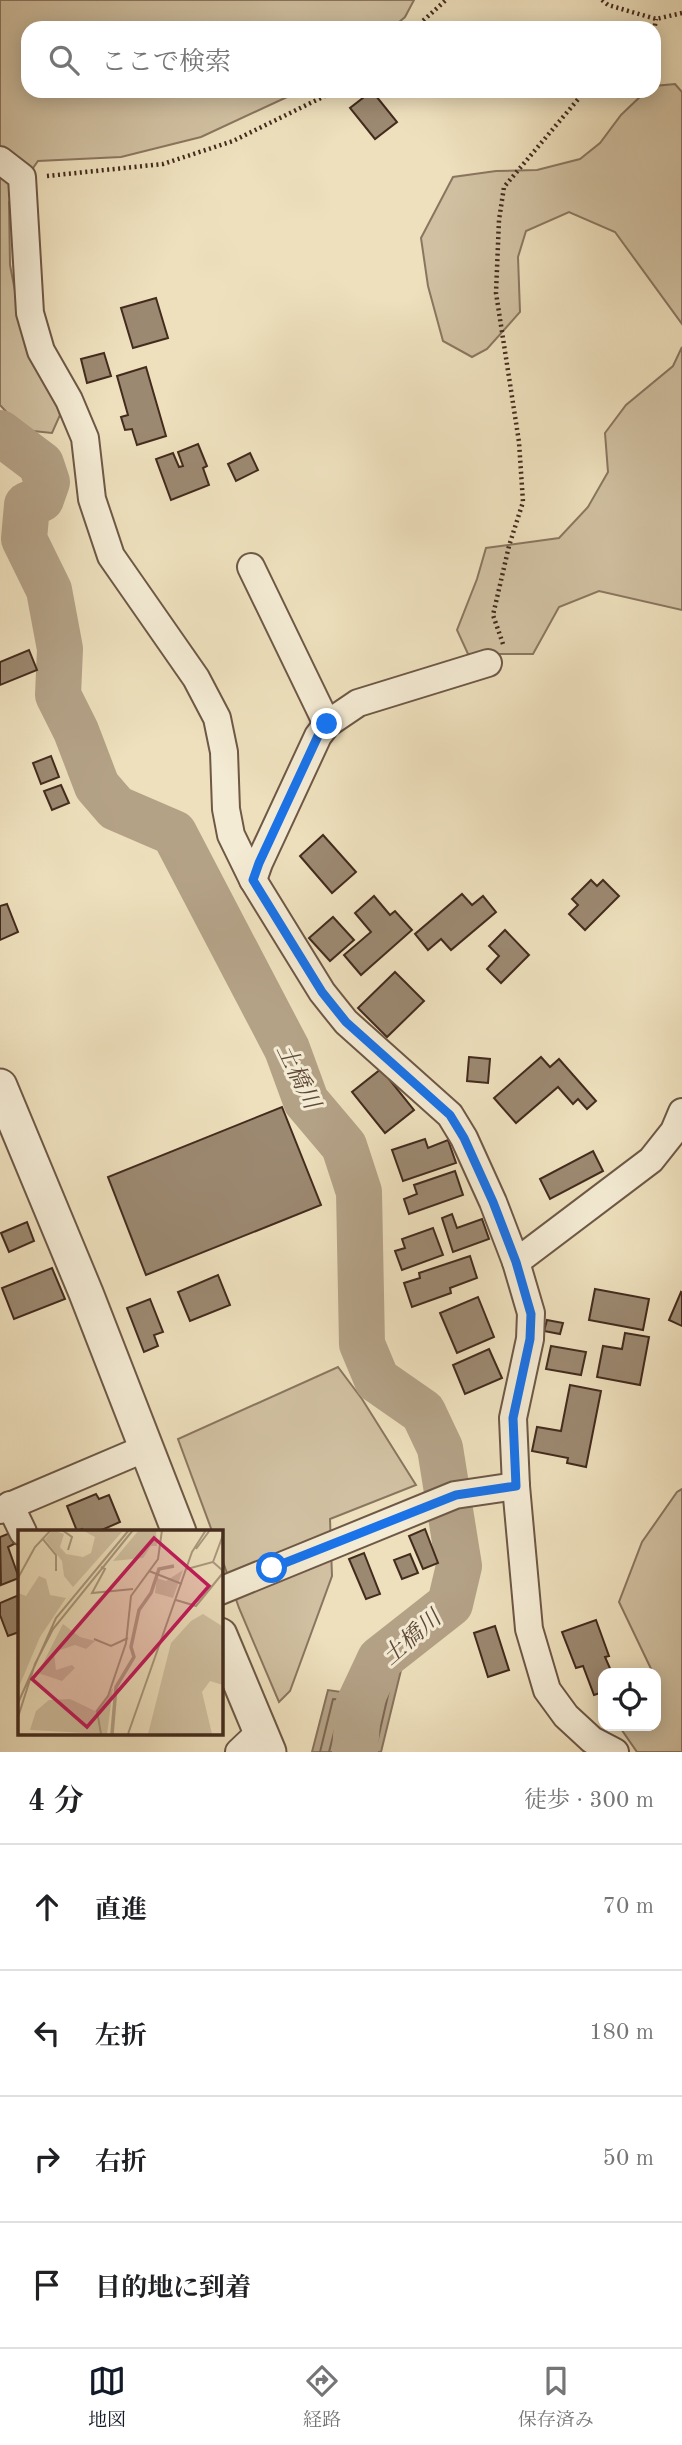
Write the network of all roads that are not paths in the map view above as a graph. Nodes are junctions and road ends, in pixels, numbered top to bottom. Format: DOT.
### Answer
graph roads {
  1 [pos="0,160"];
  2 [pos="251,567"];
  3 [pos="488,663"];
  4 [pos="327,724"];
  5 [pos="253,880"];
  6 [pos="0,1086"];
  7 [pos="682,1112"];
  8 [pos="516,1262"];
  9 [pos="146,1448"];
  10 [pos="516,1486"];
  11 [pos="5,1508"];
  12 [pos="22,1530"];
  13 [pos="179,1530"];
  14 [pos="222,1590"];
  15 [pos="222,1641"];
  16 [pos="256,1745"];
  17 [pos="615,1752"];
  1 -- 5 [label="street"];
  2 -- 4 [label="street"];
  3 -- 4 [label="street"];
  4 -- 5 [label="street"];
  5 -- 8 [label="street"];
  6 -- 9 [label="street"];
  7 -- 8 [label="street"];
  8 -- 10 [label="street"];
  9 -- 11 [label="street"];
  9 -- 13 [label="street"];
  10 -- 14 [label="street"];
  10 -- 17 [label="street"];
  11 -- 12 [label="street"];
  15 -- 16 [label="street"];
}
